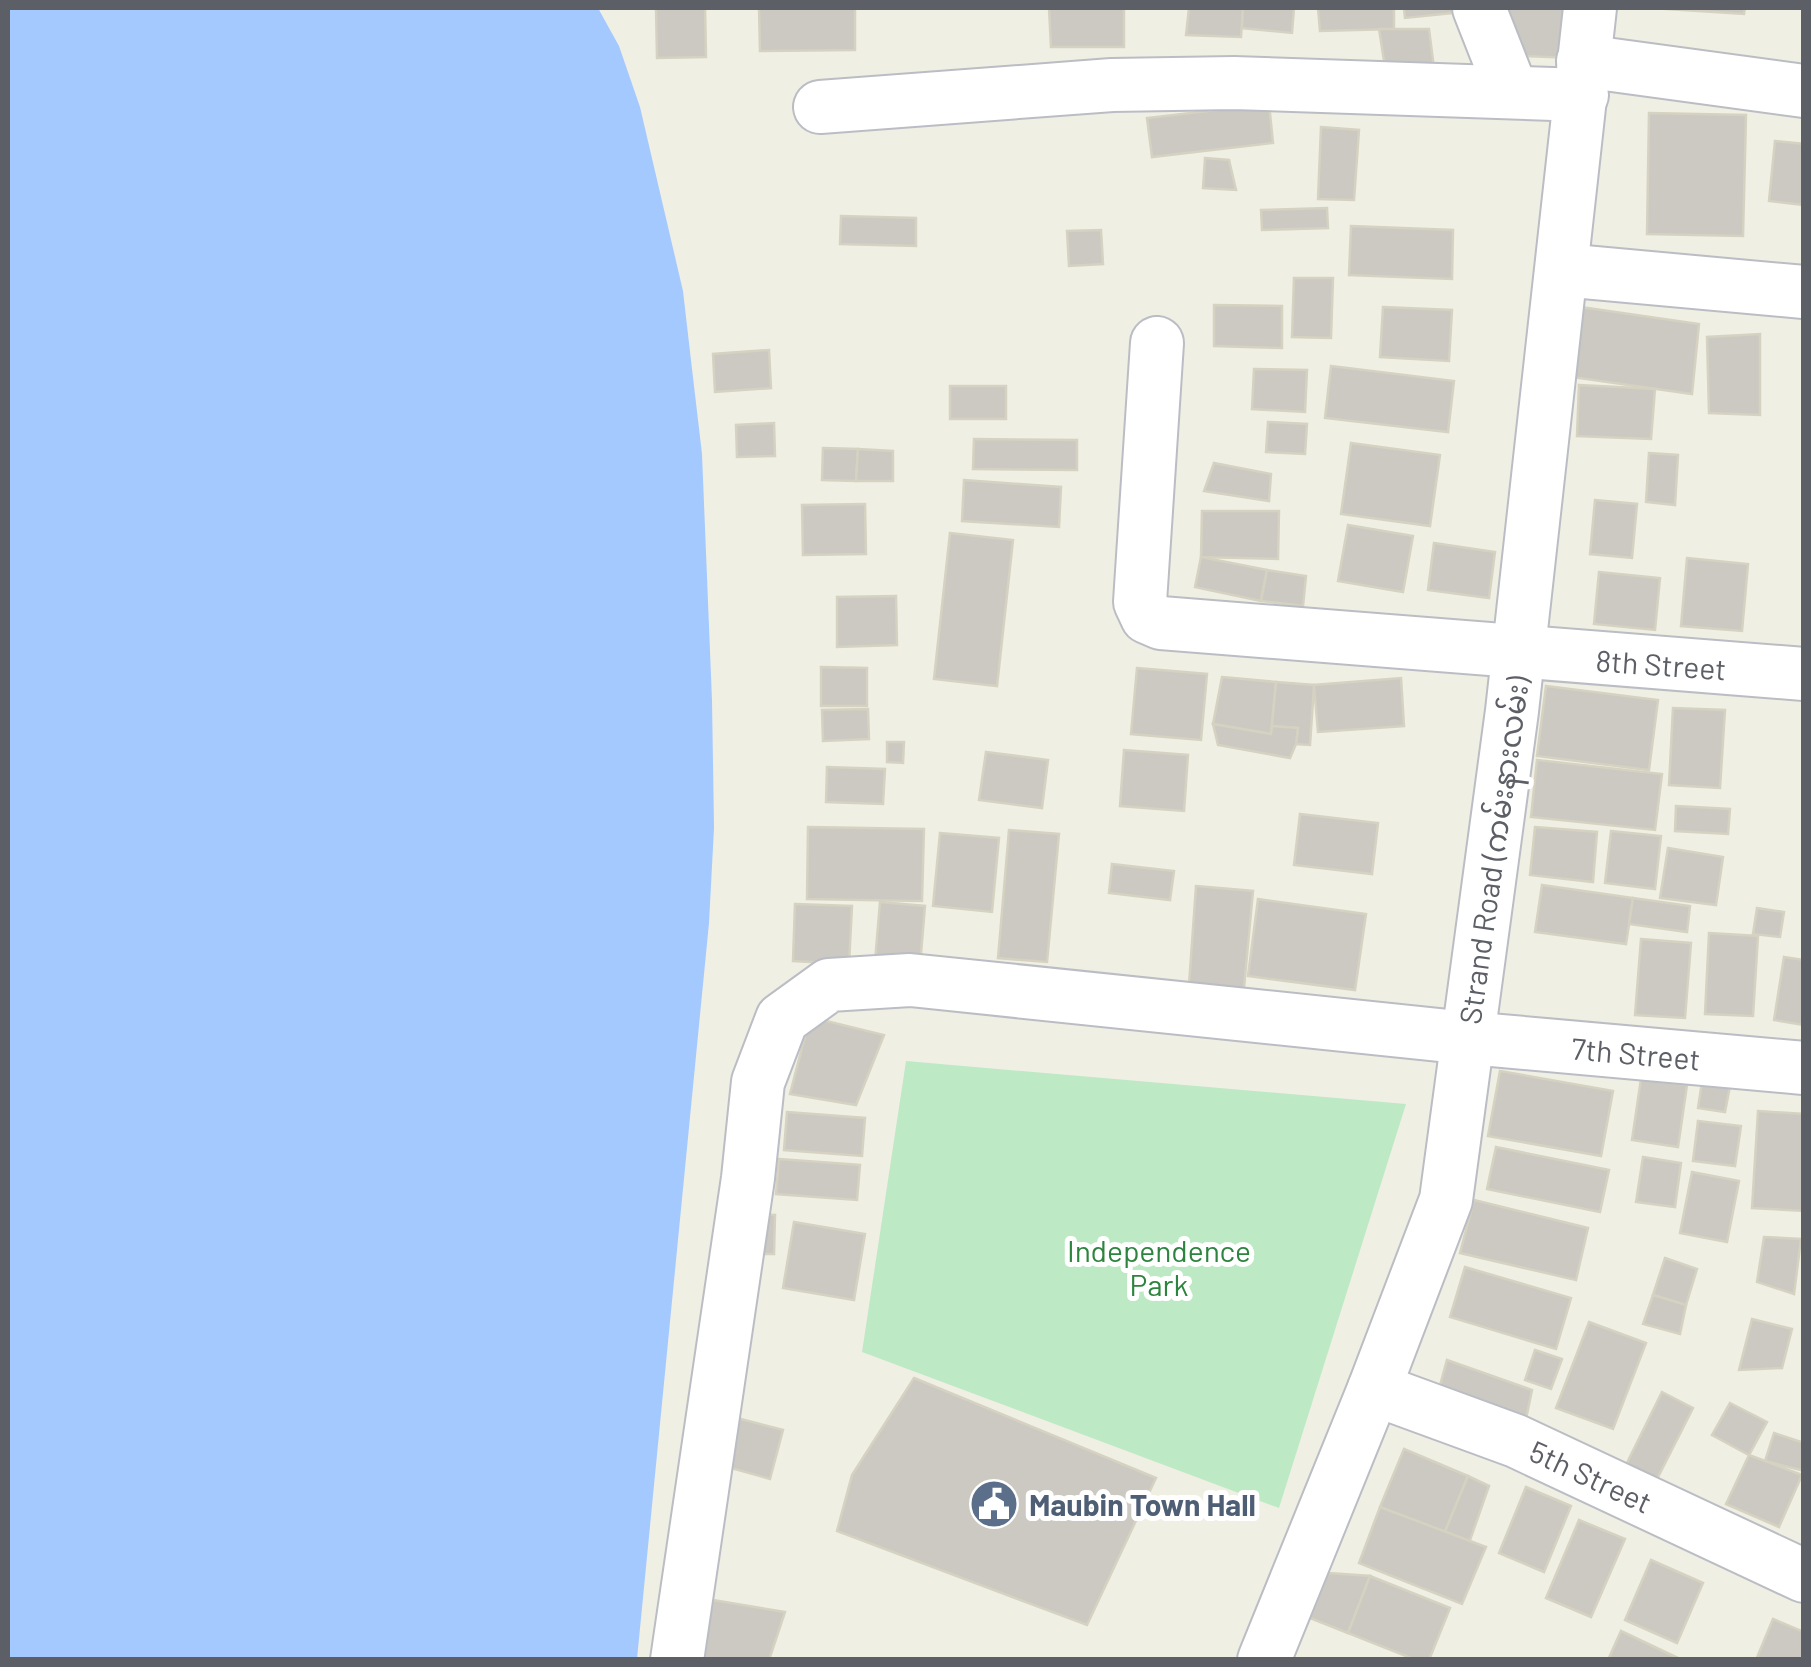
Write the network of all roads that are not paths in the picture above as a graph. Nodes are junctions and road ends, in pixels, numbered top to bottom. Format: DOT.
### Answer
graph roads {
  1 [pos="1479,8"];
  2 [pos="1590,8"];
  3 [pos="1582,78"];
  4 [pos="1804,90"];
  5 [pos="1512,92"];
  6 [pos="820,107"];
  7 [pos="1562,270"];
  8 [pos="1804,292"];
  9 [pos="1156,343"];
  10 [pos="1519,653"];
  11 [pos="1804,674"];
  12 [pos="1468,1038"];
  13 [pos="1804,1068"];
  14 [pos="1374,1389"];
  15 [pos="1804,1576"];
  16 [pos="677,1660"];
  17 [pos="1264,1660"];
  1 -- 5 [label="street"];
  2 -- 3 [label="street, Strand Road (ကမ်းနားလမ်း)"];
  3 -- 4 [label="street"];
  3 -- 5 [label="street"];
  3 -- 7 [label="street, Strand Road (ကမ်းနားလမ်း)"];
  5 -- 6 [label="street"];
  7 -- 8 [label="street"];
  7 -- 10 [label="street, Strand Road (ကမ်းနားလမ်း)"];
  9 -- 10 [label="street, 8th Street"];
  10 -- 11 [label="street, 8th Street"];
  10 -- 12 [label="street, Strand Road (ကမ်းနားလမ်း)"];
  12 -- 13 [label="street, 7th Street"];
  12 -- 14 [label="street, Strand Road (ကမ်းနားလမ်း)"];
  12 -- 16 [label="street, 7th Street"];
  14 -- 15 [label="street, 5th Street"];
  14 -- 17 [label="street, Strand Road (ကမ်းနားလမ်း)"];
}
